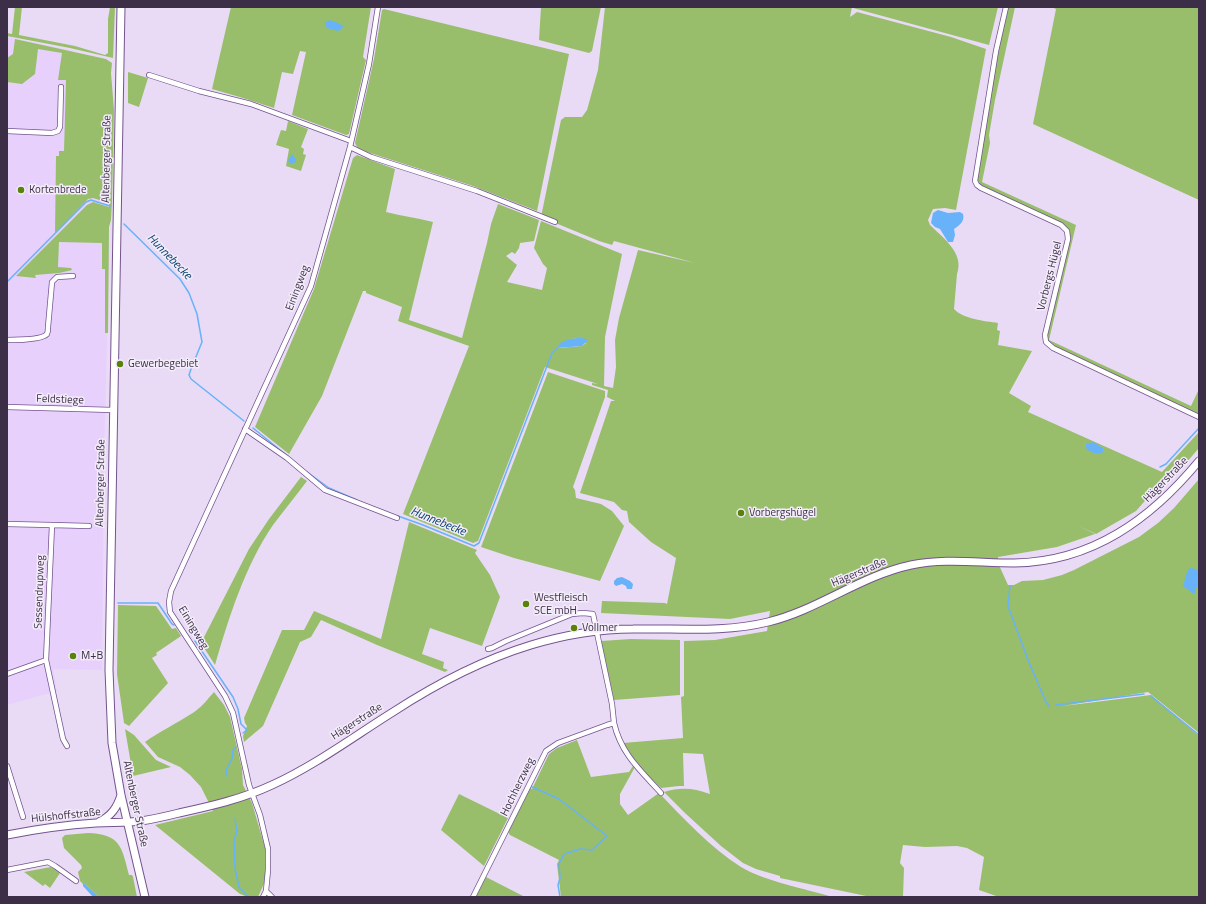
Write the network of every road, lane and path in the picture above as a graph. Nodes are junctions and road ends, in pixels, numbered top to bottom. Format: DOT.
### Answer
graph roads {
  1 [pos="121,7"];
  2 [pos="378,7"];
  3 [pos="1006,7"];
  4 [pos="149,75"];
  5 [pos="61,87"];
  6 [pos="7,130"];
  7 [pos="351,141"];
  8 [pos="350,147"];
  9 [pos="555,222"];
  10 [pos="73,276"];
  11 [pos="7,340"];
  12 [pos="7,408"];
  13 [pos="113,410"];
  14 [pos="1199,417"];
  15 [pos="245,429"];
  16 [pos="1199,461"];
  17 [pos="397,518"];
  18 [pos="7,524"];
  19 [pos="52,525"];
  20 [pos="89,526"];
  21 [pos="596,631"];
  22 [pos="488,648"];
  23 [pos="46,660"];
  24 [pos="7,674"];
  25 [pos="614,723"];
  26 [pos="67,746"];
  27 [pos="7,766"];
  28 [pos="661,793"];
  29 [pos="121,794"];
  30 [pos="252,794"];
  31 [pos="23,817"];
  32 [pos="127,822"];
  33 [pos="97,823"];
  34 [pos="7,835"];
  35 [pos="7,870"];
  36 [pos="76,881"];
  37 [pos="266,892"];
  38 [pos="145,897"];
  39 [pos="263,897"];
  40 [pos="272,897"];
  41 [pos="472,897"];
  1 -- 13 [label="main road, Altenberger Straße"];
  2 -- 7 [label="street, Einingweg"];
  3 -- 14 [label="street, Vorbergs Hügel"];
  4 -- 7 [label="street"];
  5 -- 6 [label="street"];
  7 -- 8 [label="street, Einingweg"];
  8 -- 9 [label="street"];
  8 -- 15 [label="street, Einingweg"];
  10 -- 11 [label="street"];
  12 -- 13 [label="street, Feldstiege"];
  13 -- 29 [label="main road, Altenberger Straße"];
  15 -- 17 [label="street"];
  15 -- 30 [label="street, Einingweg"];
  16 -- 21 [label="main road, Hägerstraße"];
  18 -- 19 [label="street"];
  19 -- 20 [label="street"];
  19 -- 23 [label="street, Sessendrupweg"];
  21 -- 22 [label="street"];
  21 -- 25 [label="street"];
  21 -- 30 [label="main road, Hägerstraße"];
  23 -- 24 [label="street"];
  23 -- 26 [label="street, Sessendrupweg"];
  25 -- 28 [label="street"];
  25 -- 41 [label="street, Hochherzweg"];
  27 -- 31 [label="street"];
  29 -- 32 [label="main road, Altenberger Straße"];
  29 -- 33 [label="main road"];
  30 -- 32 [label="main road, Hägerstraße"];
  30 -- 37 [label="street, Einingweg"];
  32 -- 33 [label="main road, Hülshoffstraße"];
  32 -- 38 [label="main road, Altenberger Straße"];
  33 -- 34 [label="main road, Hülshoffstraße"];
  35 -- 36 [label="street"];
  37 -- 39 [label="street"];
  37 -- 40 [label="street"];
}
